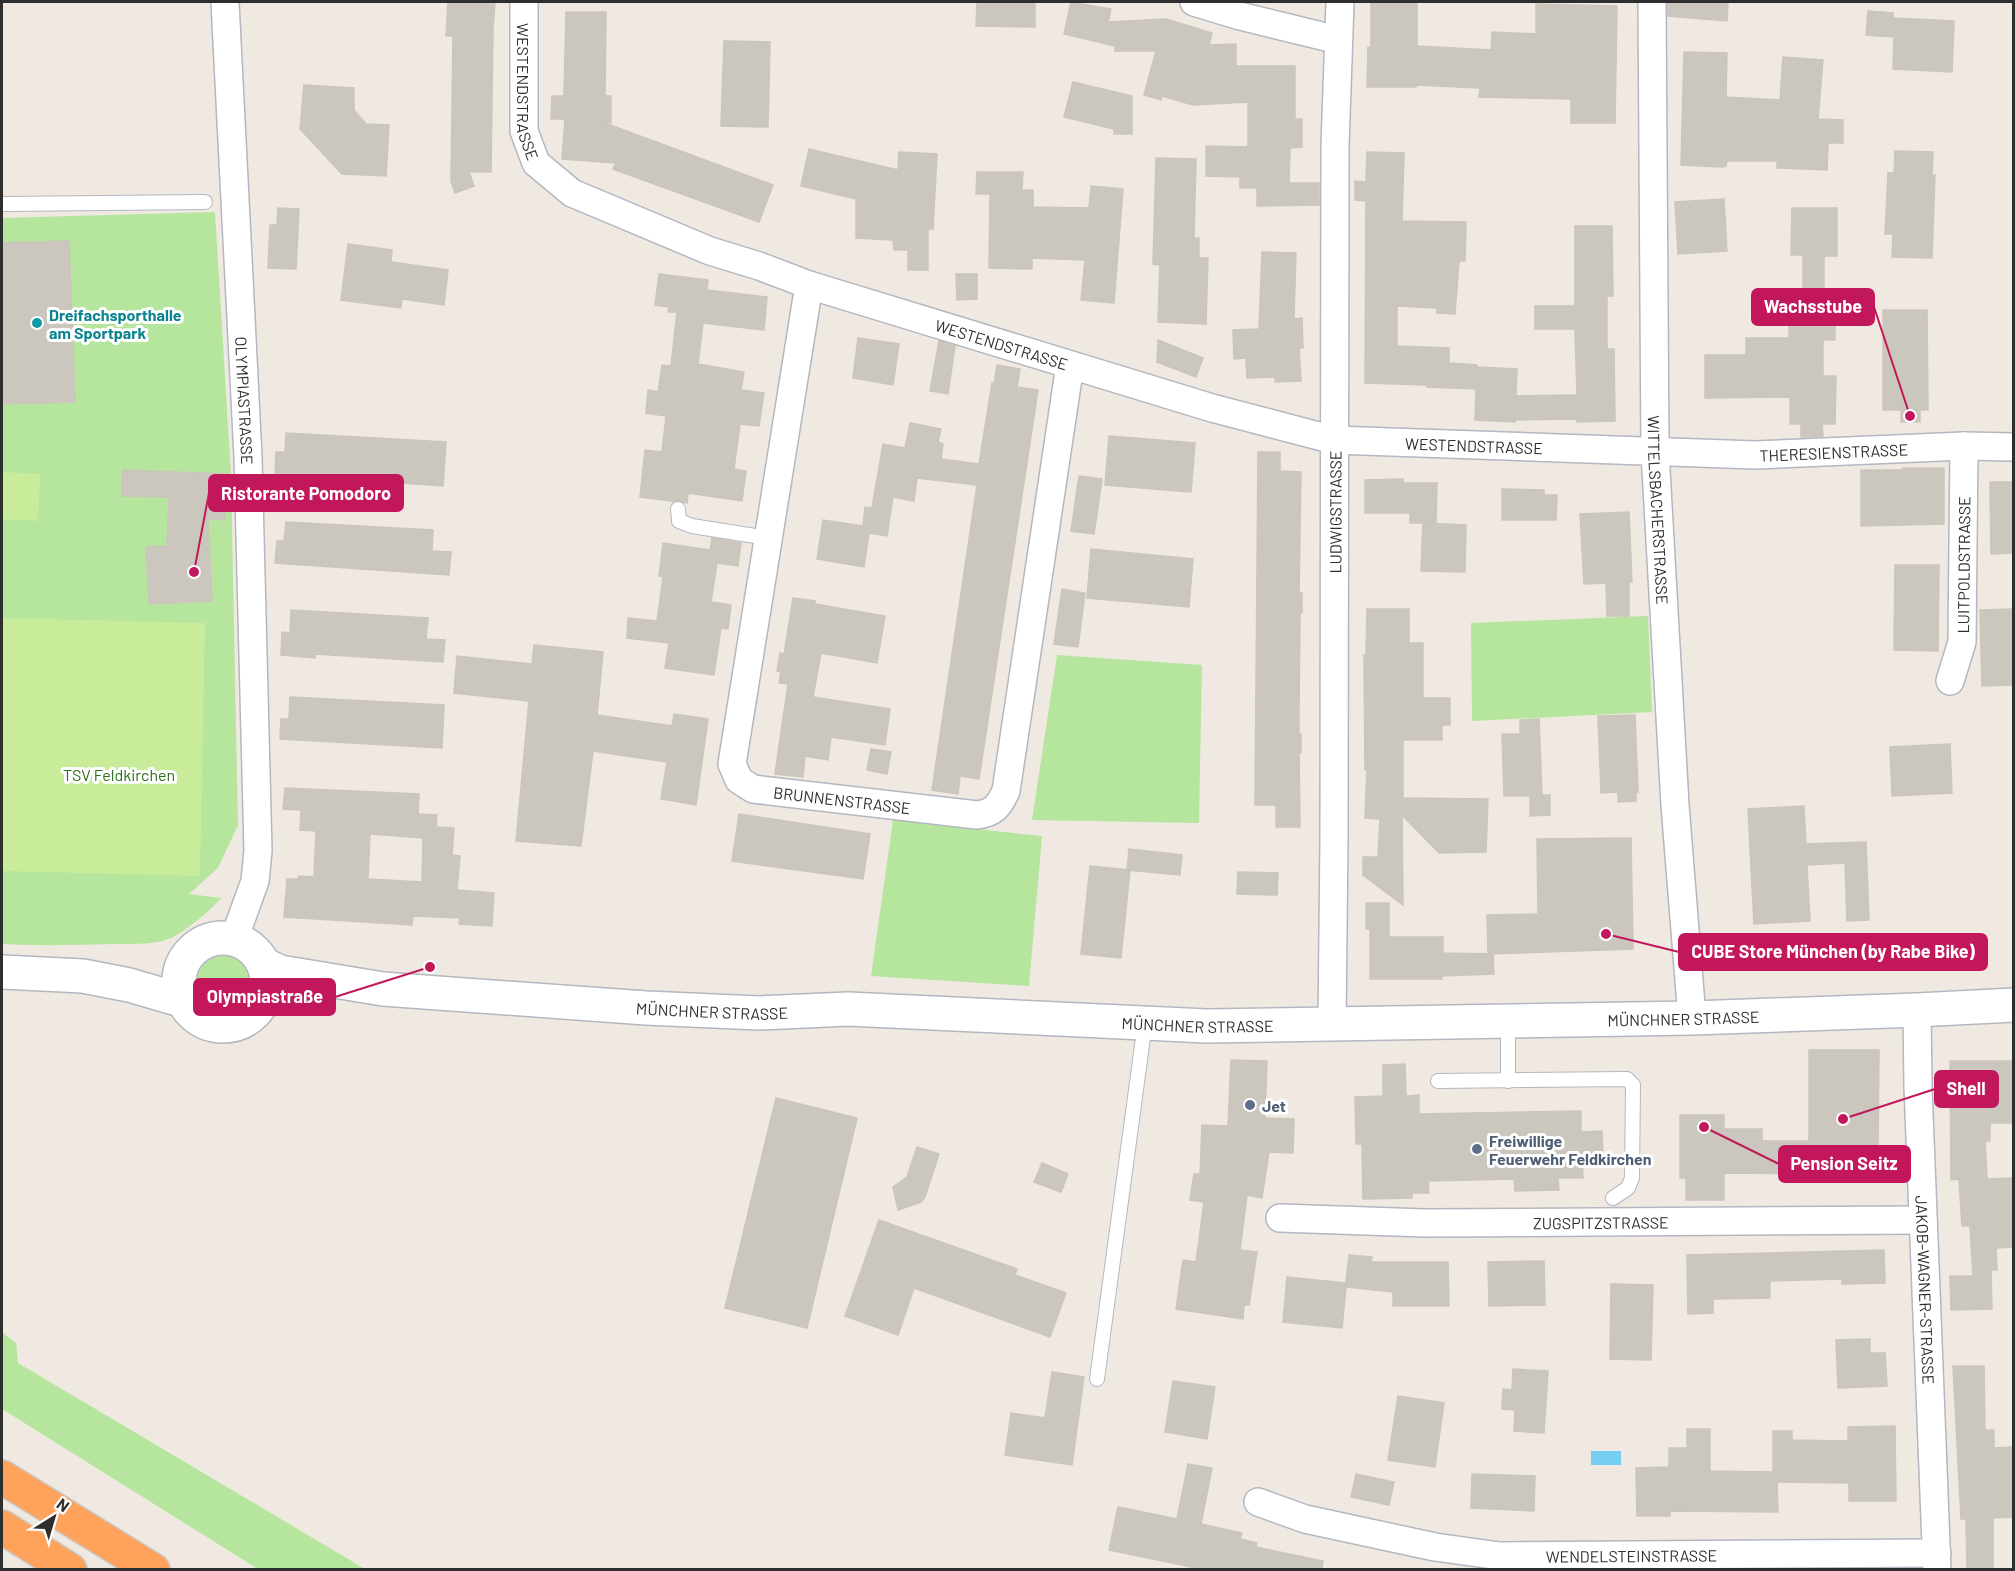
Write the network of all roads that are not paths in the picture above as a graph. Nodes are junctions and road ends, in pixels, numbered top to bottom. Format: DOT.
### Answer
graph roads {
  1 [pos="225,2"];
  2 [pos="524,2"];
  3 [pos="1194,2"];
  4 [pos="1340,2"];
  5 [pos="1652,2"];
  6 [pos="1338,40"];
  7 [pos="205,202"];
  8 [pos="2,204"];
  9 [pos="808,285"];
  10 [pos="1070,365"];
  11 [pos="1334,440"];
  12 [pos="1964,446"];
  13 [pos="2013,447"];
  14 [pos="1655,452"];
  15 [pos="678,509"];
  16 [pos="768,538"];
  17 [pos="1950,681"];
  18 [pos="234,939"];
  19 [pos="187,957"];
  20 [pos="263,964"];
  21 [pos="2,972"];
  22 [pos="83,976"];
  23 [pos="383,989"];
  24 [pos="183,1001"];
  25 [pos="262,1001"];
  26 [pos="2013,1005"];
  27 [pos="1917,1010"];
  28 [pos="1692,1018"];
  29 [pos="1508,1021"];
  30 [pos="1145,1023"];
  31 [pos="1332,1024"];
  32 [pos="1438,1081"];
  33 [pos="1508,1081"];
  34 [pos="1612,1198"];
  35 [pos="1280,1218"];
  36 [pos="1923,1220"];
  37 [pos="1097,1378"];
  38 [pos="2,1477"];
  39 [pos="1258,1502"];
  40 [pos="2,1527"];
  41 [pos="1937,1561"];
  42 [pos="70,1569"];
  43 [pos="153,1569"];
  1 -- 18 [label="street, OLYMPIASTRASSE"];
  2 -- 9 [label="street, WESTENDSTRASSE"];
  3 -- 6 [label="street"];
  4 -- 6 [label="street, LUDWIGSTRASSE"];
  5 -- 14 [label="street, WITTELSBACHERSTRASSE"];
  6 -- 11 [label="street, LUDWIGSTRASSE"];
  7 -- 8 [label="lane"];
  9 -- 10 [label="street, WESTENDSTRASSE"];
  9 -- 16 [label="street, BRUNNENSTRASSE"];
  10 -- 11 [label="street, WESTENDSTRASSE"];
  10 -- 16 [label="street, BRUNNENSTRASSE"];
  11 -- 14 [label="street, WESTENDSTRASSE"];
  11 -- 31 [label="street, LUDWIGSTRASSE"];
  12 -- 13 [label="street, THERESIENSTRASSE"];
  12 -- 14 [label="street, THERESIENSTRASSE"];
  12 -- 17 [label="street, LUITPOLDSTRASSE"];
  14 -- 28 [label="street, WITTELSBACHERSTRASSE"];
  15 -- 16 [label="lane"];
  18 -- 19 [label="street"];
  18 -- 20 [label="street, MÜNCHNER STRASSE"];
  19 -- 22 [label="street"];
  19 -- 24 [label="street"];
  20 -- 23 [label="street, MÜNCHNER STRASSE"];
  20 -- 25 [label="street"];
  21 -- 22 [label="street"];
  22 -- 24 [label="street"];
  23 -- 25 [label="street, MÜNCHNER STRASSE"];
  23 -- 30 [label="street, MÜNCHNER STRASSE"];
  24 -- 25 [label="street"];
  26 -- 27 [label="street, MÜNCHNER STRASSE"];
  27 -- 28 [label="street, MÜNCHNER STRASSE"];
  27 -- 36 [label="street, JAKOB-WAGNER-STRASSE"];
  28 -- 29 [label="street, MÜNCHNER STRASSE"];
  29 -- 31 [label="street, MÜNCHNER STRASSE"];
  29 -- 33 [label="lane"];
  30 -- 31 [label="street, MÜNCHNER STRASSE"];
  30 -- 37 [label="lane"];
  32 -- 33 [label="lane"];
  33 -- 34 [label="lane"];
  35 -- 36 [label="street, ZUGSPITZSTRASSE"];
  36 -- 41 [label="street, JAKOB-WAGNER-STRASSE"];
  38 -- 43 [label="highway"];
  39 -- 41 [label="street, WENDELSTEINSTRASSE"];
  40 -- 42 [label="highway"];
}
